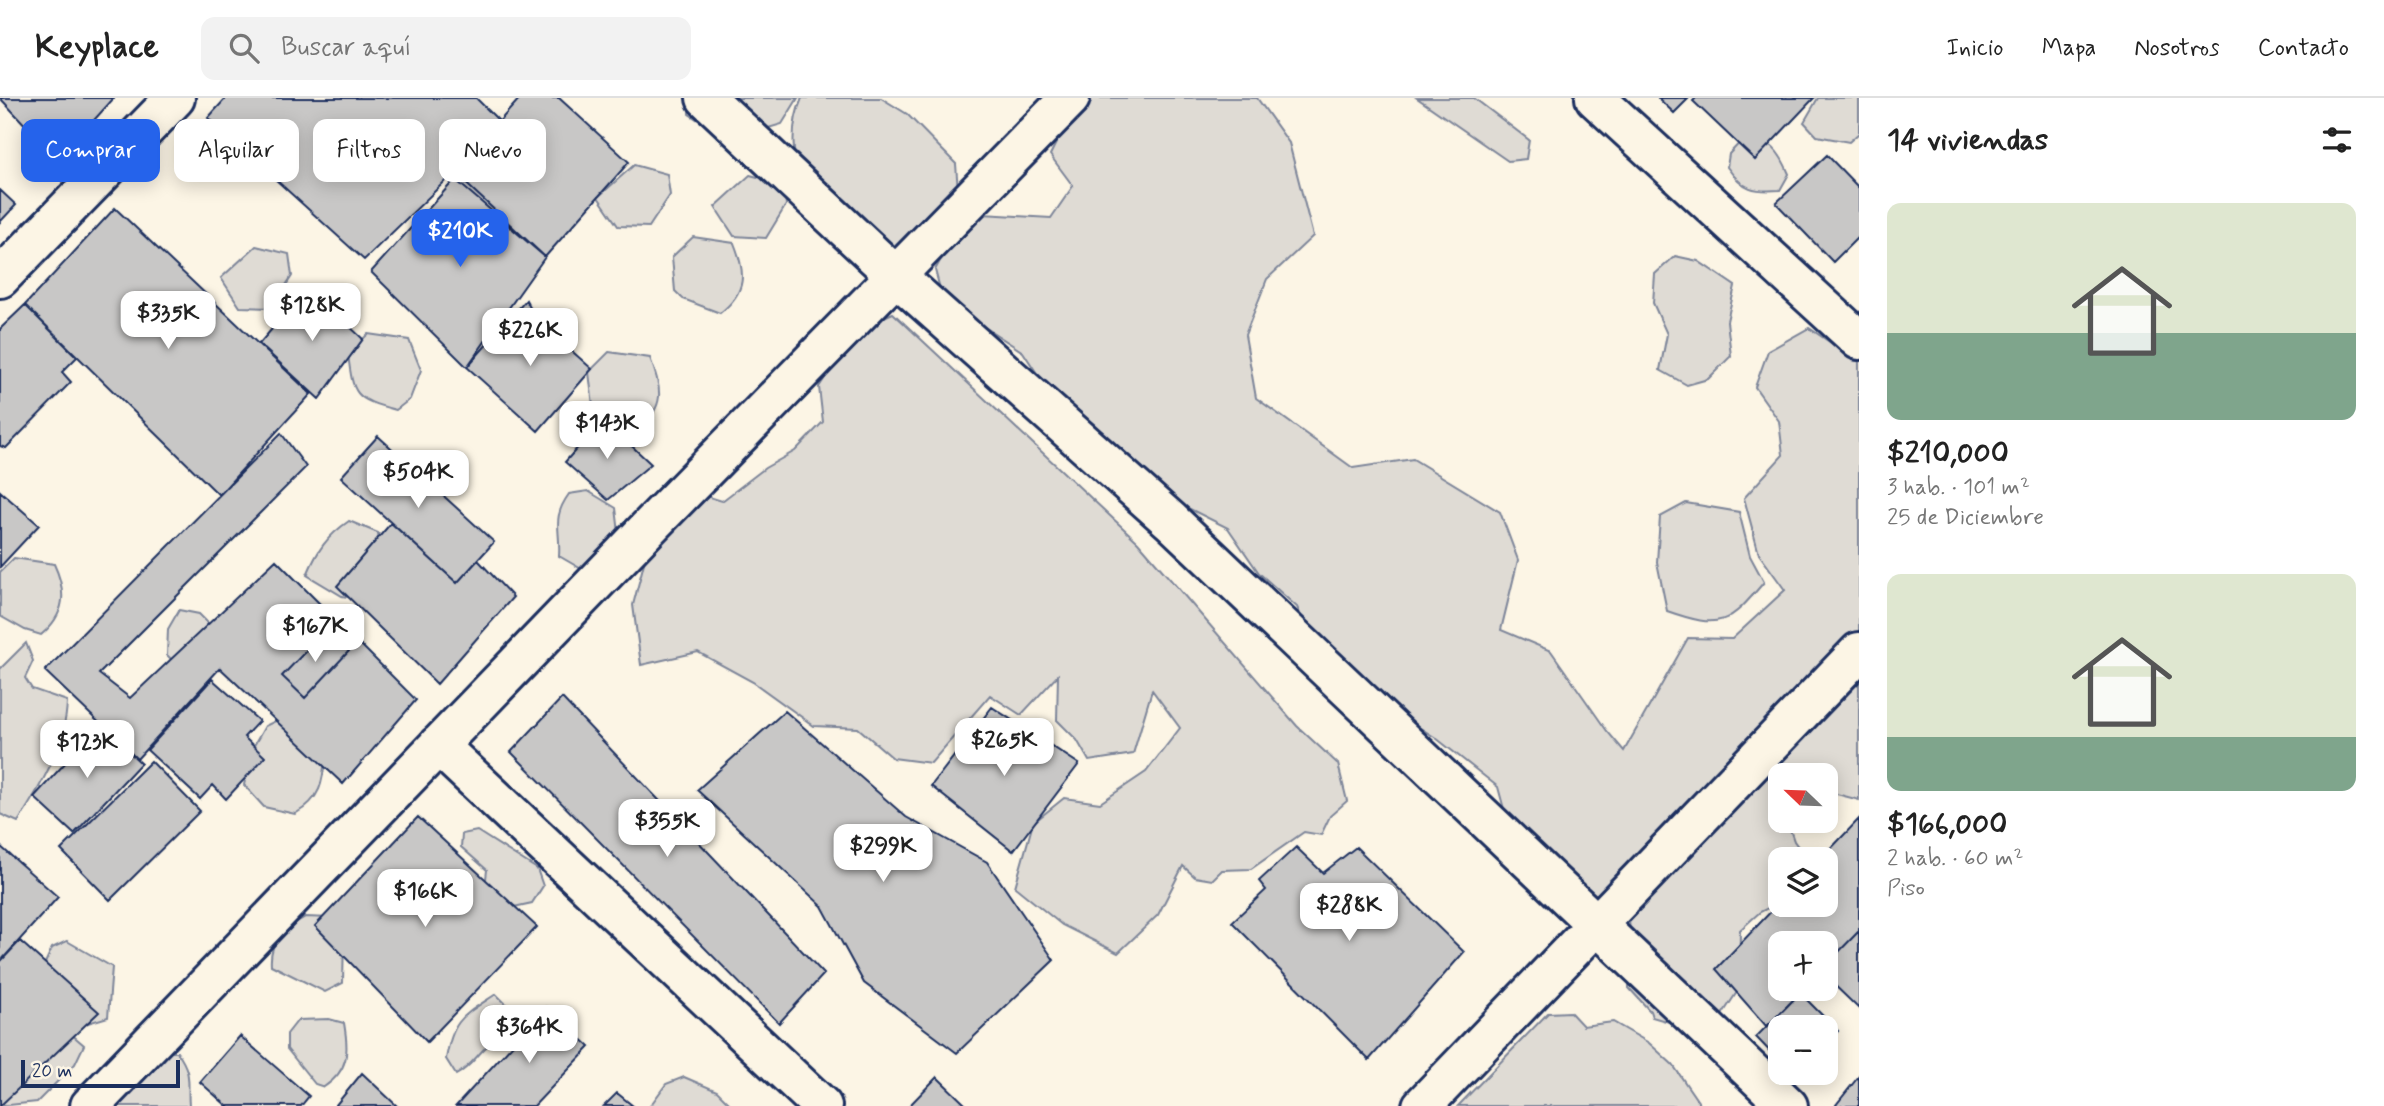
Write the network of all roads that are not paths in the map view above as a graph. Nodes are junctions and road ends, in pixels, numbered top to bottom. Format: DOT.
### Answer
graph roads {
  1 [pos="176,98"];
  2 [pos="706,98"];
  3 [pos="1070,98"];
  4 [pos="1595,98"];
  5 [pos="895,275"];
  6 [pos="0,278"];
  7 [pos="1859,340"];
  8 [pos="1859,652"];
  9 [pos="438,745"];
  10 [pos="1597,925"];
  11 [pos="90,1106"];
  12 [pos="822,1106"];
  13 [pos="1422,1106"];
  14 [pos="1788,1106"];
  1 -- 6 [label="street"];
  2 -- 5 [label="street"];
  3 -- 5 [label="street"];
  4 -- 7 [label="street"];
  5 -- 9 [label="street"];
  5 -- 10 [label="street"];
  8 -- 10 [label="street"];
  9 -- 11 [label="street"];
  9 -- 12 [label="street"];
  10 -- 13 [label="street"];
  10 -- 14 [label="street"];
}
